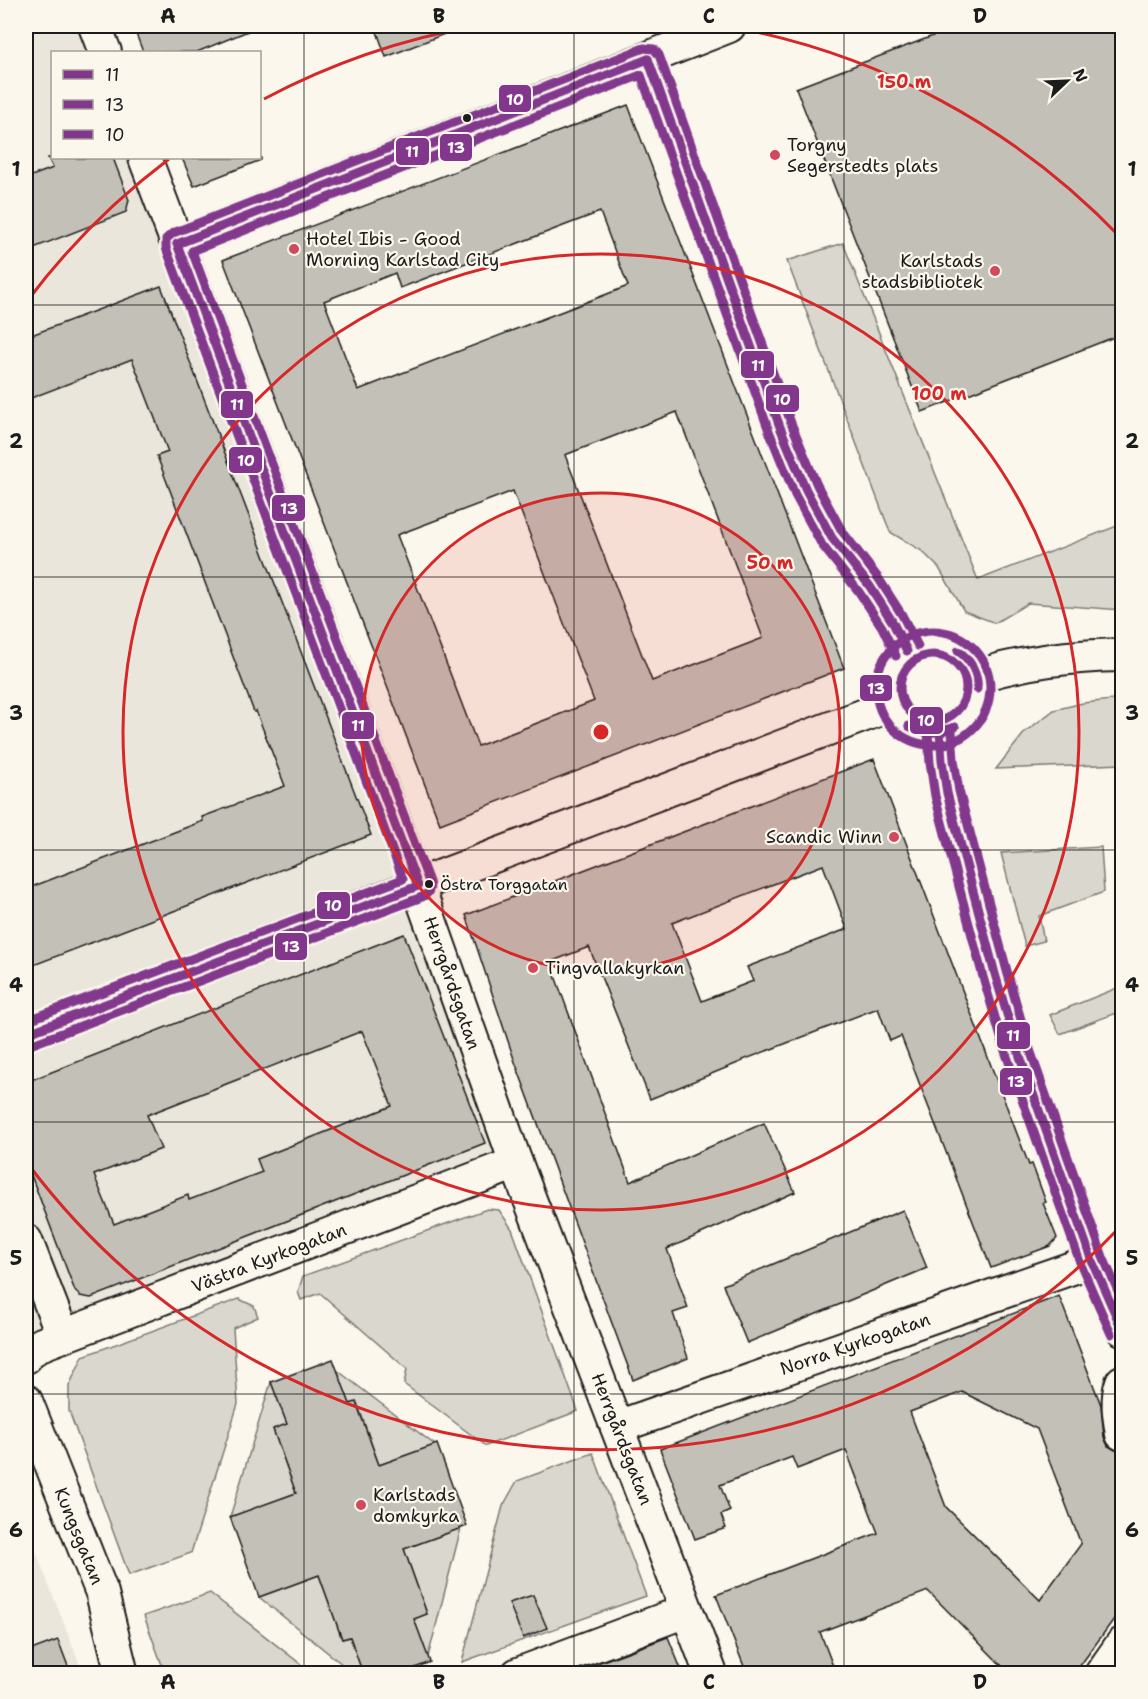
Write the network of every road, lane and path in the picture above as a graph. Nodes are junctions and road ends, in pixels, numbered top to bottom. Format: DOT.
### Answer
graph roads {
  1 [pos="94,26"];
  2 [pos="729,26"];
  3 [pos="105,51"];
  4 [pos="648,58"];
  5 [pos="144,159"];
  6 [pos="177,244"];
  7 [pos="907,651"];
  8 [pos="1122,655"];
  9 [pos="977,676"];
  10 [pos="891,705"];
  11 [pos="940,732"];
  12 [pos="418,886"];
  13 [pos="26,1034"];
  14 [pos="516,1163"];
  15 [pos="26,1241"];
  16 [pos="1092,1261"];
  17 [pos="1122,1329"];
  18 [pos="63,1336"];
  19 [pos="26,1357"];
  20 [pos="1122,1382"];
  21 [pos="26,1401"];
  22 [pos="617,1426"];
  23 [pos="1122,1434"];
  24 [pos="686,1611"];
  25 [pos="1122,1644"];
  26 [pos="122,1674"];
  27 [pos="518,1674"];
  28 [pos="711,1674"];
  29 [pos="1101,1674"];
  1 -- 3 [label="street"];
  2 -- 4 [label="street"];
  4 -- 6 [label="street"];
  4 -- 7 [label="street"];
  5 -- 6 [label="street, Herrgårdsgatan"];
  6 -- 12 [label="street, Herrgårdsgatan"];
  7 -- 9 [label="street"];
  7 -- 10 [label="street"];
  8 -- 9 [label="street"];
  9 -- 11 [label="street"];
  10 -- 11 [label="street"];
  10 -- 12 [label="street"];
  11 -- 16 [label="street"];
  12 -- 13 [label="street"];
  12 -- 14 [label="street, Herrgårdsgatan"];
  14 -- 18 [label="street, Västra Kyrkogatan"];
  14 -- 22 [label="street, Herrgårdsgatan"];
  15 -- 18 [label="street"];
  16 -- 17 [label="street"];
  16 -- 22 [label="street, Norra Kyrkogatan"];
  18 -- 19 [label="street, Västra Kyrkogatan"];
  20 -- 23 [label="street"];
  21 -- 26 [label="street, Kungsgatan"];
  22 -- 24 [label="street, Herrgårdsgatan"];
  24 -- 27 [label="street"];
  24 -- 28 [label="street, Herrgårdsgatan"];
  25 -- 29 [label="street"];
}
